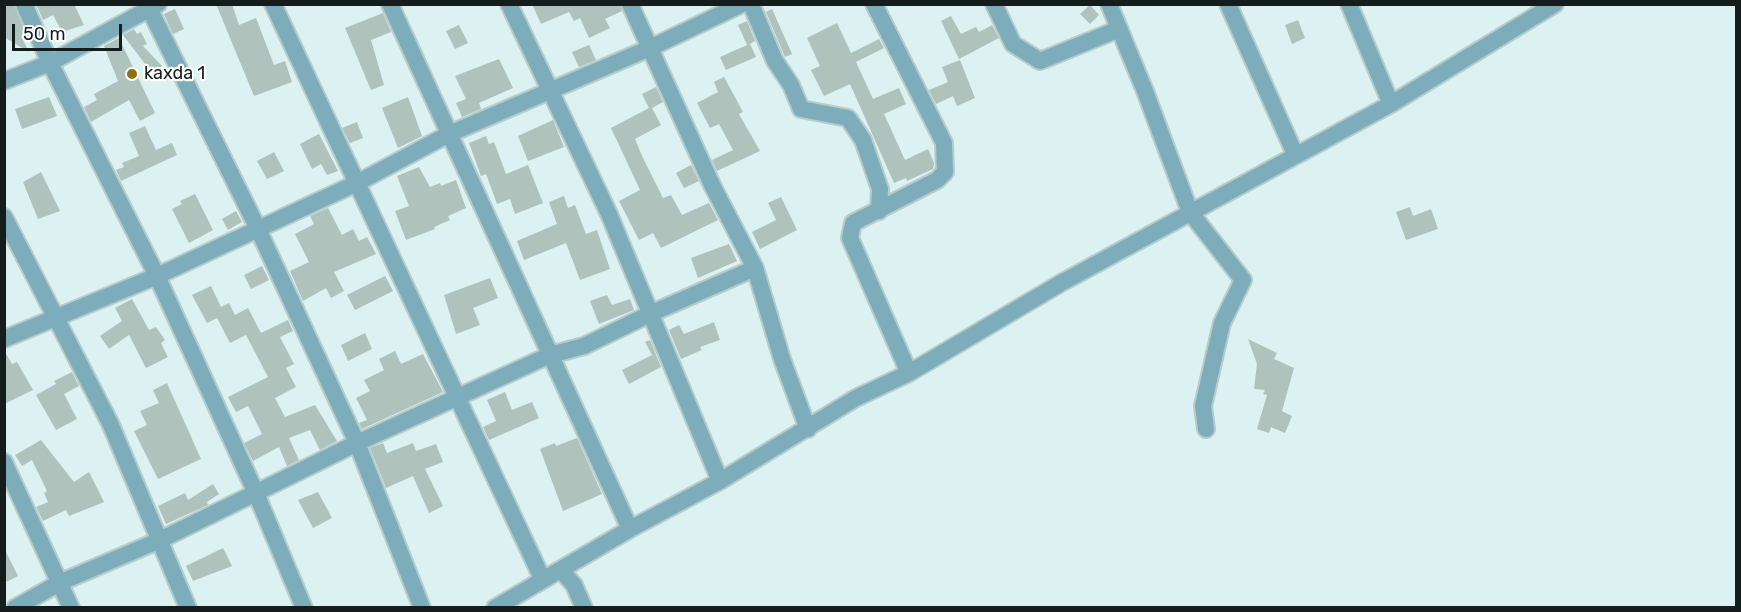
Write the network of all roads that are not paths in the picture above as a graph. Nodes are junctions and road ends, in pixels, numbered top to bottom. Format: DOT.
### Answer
graph roads {
  1 [pos="24,4"];
  2 [pos="273,4"];
  3 [pos="390,4"];
  4 [pos="509,4"];
  5 [pos="630,4"];
  6 [pos="742,4"];
  7 [pos="752,4"];
  8 [pos="874,4"];
  9 [pos="994,4"];
  10 [pos="1109,4"];
  11 [pos="1228,4"];
  12 [pos="1349,4"];
  13 [pos="1555,4"];
  14 [pos="151,6"];
  15 [pos="1119,29"];
  16 [pos="651,48"];
  17 [pos="50,63"];
  18 [pos="4,81"];
  19 [pos="549,90"];
  20 [pos="1391,104"];
  21 [pos="449,134"];
  22 [pos="1295,154"];
  23 [pos="357,183"];
  24 [pos="879,210"];
  25 [pos="1190,212"];
  26 [pos="4,217"];
  27 [pos="258,229"];
  28 [pos="755,268"];
  29 [pos="157,276"];
  30 [pos="651,313"];
  31 [pos="54,319"];
  32 [pos="4,339"];
  33 [pos="550,355"];
  34 [pos="909,373"];
  35 [pos="458,399"];
  36 [pos="808,429"];
  37 [pos="1206,429"];
  38 [pos="357,443"];
  39 [pos="4,462"];
  40 [pos="720,481"];
  41 [pos="255,491"];
  42 [pos="630,529"];
  43 [pos="160,540"];
  44 [pos="561,570"];
  45 [pos="542,579"];
  46 [pos="59,583"];
  47 [pos="15,608"];
  48 [pos="71,608"];
  49 [pos="188,608"];
  50 [pos="304,608"];
  51 [pos="422,608"];
  52 [pos="495,608"];
  53 [pos="584,608"];
  1 -- 17 [label="street"];
  2 -- 23 [label="street"];
  3 -- 21 [label="street"];
  4 -- 19 [label="street"];
  5 -- 16 [label="street"];
  6 -- 16 [label="street"];
  7 -- 24 [label="street"];
  8 -- 24 [label="street"];
  9 -- 15 [label="street"];
  10 -- 15 [label="street"];
  11 -- 22 [label="street"];
  12 -- 20 [label="street"];
  13 -- 20 [label="street"];
  14 -- 17 [label="street"];
  14 -- 27 [label="street"];
  15 -- 25 [label="street"];
  16 -- 19 [label="street"];
  16 -- 28 [label="street"];
  17 -- 18 [label="street"];
  17 -- 29 [label="street"];
  19 -- 21 [label="street"];
  19 -- 30 [label="street"];
  20 -- 22 [label="street"];
  21 -- 23 [label="street"];
  21 -- 33 [label="street"];
  22 -- 25 [label="street"];
  23 -- 27 [label="street"];
  23 -- 35 [label="street"];
  24 -- 34 [label="street"];
  25 -- 34 [label="street"];
  25 -- 37 [label="street"];
  26 -- 31 [label="street"];
  27 -- 29 [label="street"];
  27 -- 38 [label="street"];
  28 -- 30 [label="street"];
  28 -- 36 [label="street"];
  29 -- 31 [label="street"];
  29 -- 41 [label="street"];
  30 -- 33 [label="street"];
  30 -- 40 [label="street"];
  31 -- 32 [label="street"];
  31 -- 43 [label="street"];
  33 -- 35 [label="street"];
  33 -- 42 [label="street"];
  34 -- 36 [label="street"];
  35 -- 38 [label="street"];
  35 -- 45 [label="street"];
  36 -- 40 [label="street"];
  38 -- 41 [label="street"];
  38 -- 51 [label="street"];
  39 -- 46 [label="street"];
  40 -- 42 [label="street"];
  41 -- 43 [label="street"];
  41 -- 50 [label="street"];
  42 -- 44 [label="street"];
  43 -- 46 [label="street"];
  43 -- 49 [label="street"];
  44 -- 45 [label="street"];
  44 -- 53 [label="street"];
  45 -- 52 [label="street"];
  46 -- 47 [label="street"];
  46 -- 48 [label="street"];
}
